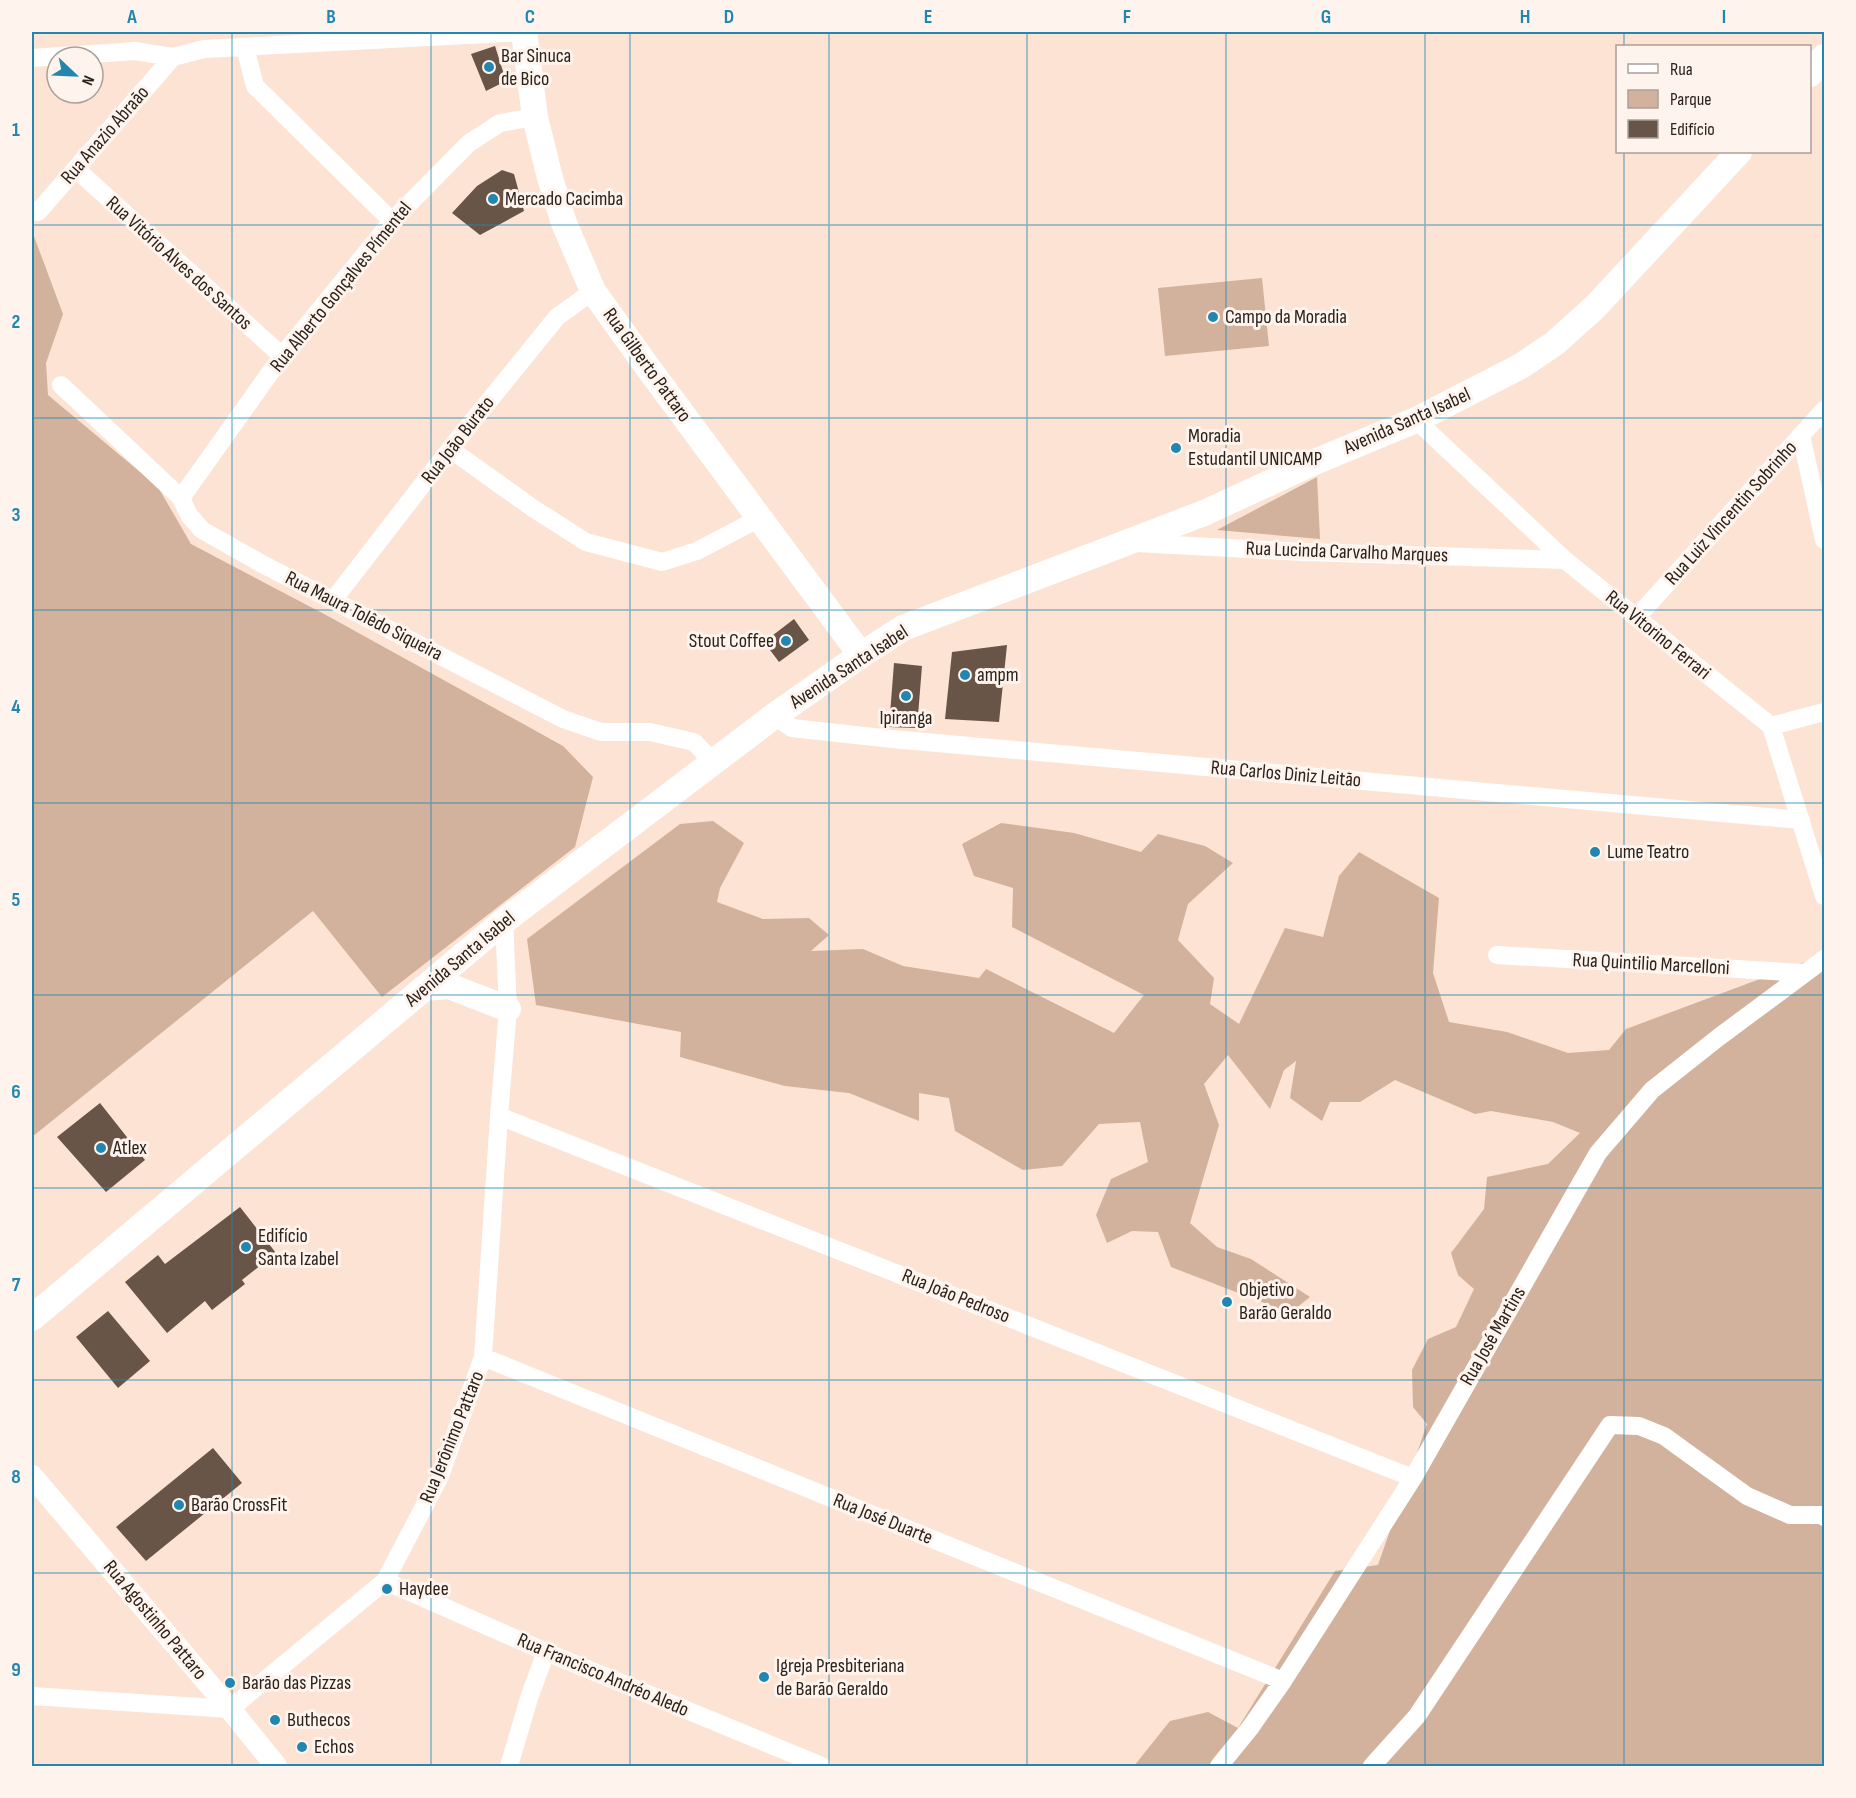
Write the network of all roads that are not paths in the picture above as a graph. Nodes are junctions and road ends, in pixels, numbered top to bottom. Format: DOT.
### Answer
graph roads {
  1 [pos="524,32"];
  2 [pos="245,47"];
  3 [pos="173,57"];
  4 [pos="1824,57"];
  5 [pos="32,58"];
  6 [pos="1811,72"];
  7 [pos="535,117"];
  8 [pos="1738,153"];
  9 [pos="76,169"];
  10 [pos="38,212"];
  11 [pos="392,220"];
  12 [pos="593,291"];
  13 [pos="282,356"];
  14 [pos="61,385"];
  15 [pos="1824,410"];
  16 [pos="1416,420"];
  17 [pos="1801,435"];
  18 [pos="450,449"];
  19 [pos="181,498"];
  20 [pos="760,518"];
  21 [pos="1824,540"];
  22 [pos="1128,542"];
  23 [pos="1565,560"];
  24 [pos="334,599"];
  25 [pos="1637,617"];
  26 [pos="861,655"];
  27 [pos="1824,712"];
  28 [pos="774,716"];
  29 [pos="1771,726"];
  30 [pos="714,763"];
  31 [pos="1802,820"];
  32 [pos="1824,896"];
  33 [pos="504,921"];
  34 [pos="1497,955"];
  35 [pos="1824,959"];
  36 [pos="1804,973"];
  37 [pos="424,988"];
  38 [pos="508,1009"];
  39 [pos="499,1116"];
  40 [pos="32,1318"];
  41 [pos="483,1357"];
  42 [pos="32,1476"];
  43 [pos="1413,1478"];
  44 [pos="1824,1517"];
  45 [pos="385,1581"];
  46 [pos="546,1652"];
  47 [pos="1282,1681"];
  48 [pos="32,1696"];
  49 [pos="230,1708"];
  50 [pos="276,1767"];
  51 [pos="509,1767"];
  52 [pos="822,1767"];
  53 [pos="1219,1767"];
  54 [pos="1372,1767"];
  1 -- 2 [label="street"];
  1 -- 7 [label="main road, Rua Gilberto Pattaro"];
  2 -- 3 [label="street"];
  2 -- 11 [label="street"];
  3 -- 5 [label="street"];
  3 -- 9 [label="street, Rua Anazio Abraão"];
  4 -- 6 [label="main road"];
  7 -- 11 [label="street, Rua Alberto Gonçalves Pímentel"];
  7 -- 12 [label="main road, Rua Gilberto Pattaro"];
  8 -- 16 [label="main road, Avenida Santa Isabel"];
  9 -- 10 [label="street, Rua Anazio Abraão"];
  9 -- 13 [label="street, Rua Vitório Alves dos Santos"];
  11 -- 13 [label="street, Rua Alberto Gonçalves Pímentel"];
  12 -- 18 [label="street, Rua João Burato"];
  12 -- 20 [label="main road, Rua Gilberto Pattaro"];
  13 -- 19 [label="street, Rua Alberto Gonçalves Pímentel"];
  14 -- 19 [label="street, Rua Maura Tolêdo Siqueira"];
  15 -- 17 [label="street, Rua Luiz Vincentin Sobrinho"];
  16 -- 22 [label="main road, Avenida Santa Isabel"];
  16 -- 23 [label="street, Rua Vitorino Ferrari"];
  17 -- 21 [label="street"];
  17 -- 25 [label="street, Rua Luiz Vincentin Sobrinho"];
  18 -- 20 [label="street"];
  18 -- 24 [label="street, Rua João Burato"];
  19 -- 24 [label="street, Rua Maura Tolêdo Siqueira"];
  20 -- 26 [label="main road, Rua Gilberto Pattaro"];
  22 -- 23 [label="street, Rua Lucinda Carvalho Marques"];
  22 -- 26 [label="main road, Avenida Santa Isabel"];
  23 -- 25 [label="street, Rua Vitorino Ferrari"];
  24 -- 30 [label="street, Rua Maura Tolêdo Siqueira"];
  25 -- 29 [label="street, Rua Vitorino Ferrari"];
  26 -- 28 [label="main road, Avenida Santa Isabel"];
  27 -- 29 [label="street"];
  28 -- 30 [label="main road, Avenida Santa Isabel"];
  28 -- 31 [label="street, Rua Carlos Diniz Leitão"];
  29 -- 31 [label="street"];
  30 -- 33 [label="main road, Avenida Santa Isabel"];
  31 -- 32 [label="street"];
  33 -- 37 [label="main road, Avenida Santa Isabel"];
  33 -- 38 [label="street, Rua Jerônimo Pattaro"];
  34 -- 36 [label="street, Rua Quintilio Marcelloni"];
  35 -- 36 [label="street, Rua José Martins"];
  36 -- 43 [label="street, Rua José Martins"];
  37 -- 38 [label="main road"];
  37 -- 40 [label="main road, Avenida Santa Isabel"];
  38 -- 39 [label="street, Rua Jerônimo Pattaro"];
  39 -- 41 [label="street, Rua Jerônimo Pattaro"];
  39 -- 43 [label="street, Rua João Pedroso"];
  41 -- 45 [label="street, Rua Jerônimo Pattaro"];
  41 -- 47 [label="street, Rua José Duarte"];
  42 -- 49 [label="street, Rua Agostinho Pattaro"];
  43 -- 47 [label="street, Rua José Martins"];
  44 -- 54 [label="street"];
  45 -- 46 [label="street, Rua Francisco Andréo Aledo"];
  45 -- 49 [label="street, Rua Jerônimo Pattaro"];
  46 -- 51 [label="street"];
  46 -- 52 [label="street, Rua Francisco Andréo Aledo"];
  47 -- 53 [label="street, Rua José Martins"];
  48 -- 49 [label="street"];
  49 -- 50 [label="street, Rua Agostinho Pattaro"];
}
